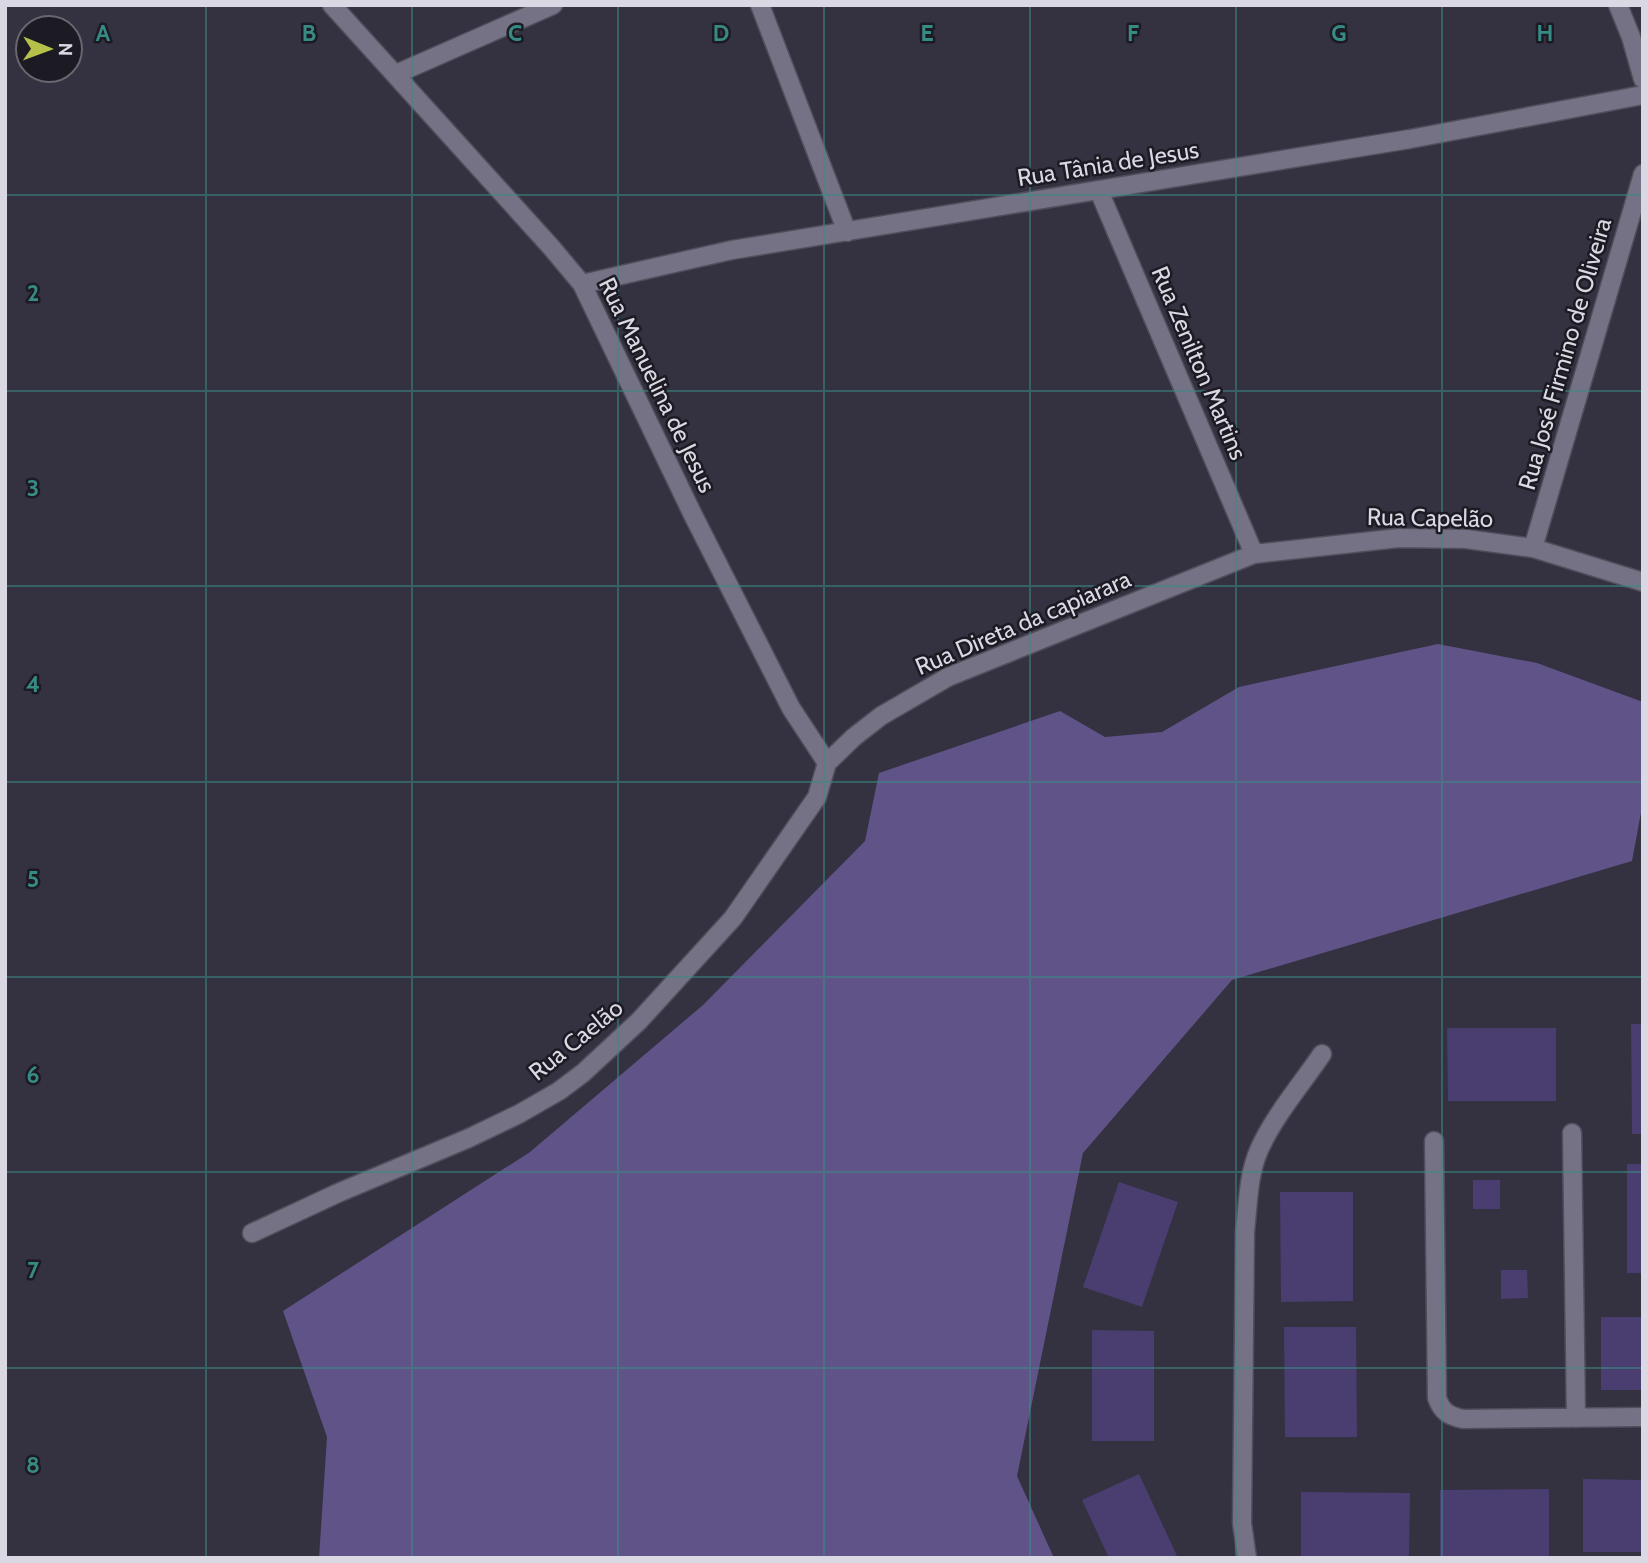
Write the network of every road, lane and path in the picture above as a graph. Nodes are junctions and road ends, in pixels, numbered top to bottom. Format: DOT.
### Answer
graph roads {
  1 [pos="332,5"];
  2 [pos="553,5"];
  3 [pos="760,5"];
  4 [pos="1618,5"];
  5 [pos="396,74"];
  6 [pos="1643,79"];
  7 [pos="1643,95"];
  8 [pos="1643,174"];
  9 [pos="1099,191"];
  10 [pos="848,232"];
  11 [pos="582,284"];
  12 [pos="1533,548"];
  13 [pos="1254,554"];
  14 [pos="1643,582"];
  15 [pos="827,763"];
  16 [pos="1322,1054"];
  17 [pos="1572,1133"];
  18 [pos="1434,1141"];
  19 [pos="253,1233"];
  20 [pos="1643,1417"];
  21 [pos="1576,1418"];
  22 [pos="1247,1558"];
  1 -- 5 [label="street, Rua Manuelina de Jesus"];
  2 -- 5 [label="street"];
  3 -- 10 [label="street"];
  4 -- 6 [label="street"];
  5 -- 11 [label="street, Rua Manuelina de Jesus"];
  7 -- 9 [label="street, Rua Tânia de Jesus"];
  8 -- 12 [label="street, Rua José Firmino de Oliveira"];
  9 -- 10 [label="street, Rua Tânia de Jesus"];
  9 -- 13 [label="street, Rua Zenilton Martins"];
  10 -- 11 [label="street, Rua Tânia de Jesus"];
  11 -- 15 [label="street, Rua Manuelina de Jesus"];
  12 -- 13 [label="street, Rua Capelão"];
  12 -- 14 [label="street, Rua Capelão"];
  13 -- 15 [label="street, Rua Direta da capiarara"];
  15 -- 19 [label="street, Rua Caelão"];
  16 -- 22 [label="street"];
  17 -- 21 [label="street"];
  18 -- 21 [label="street"];
  20 -- 21 [label="street"];
}
